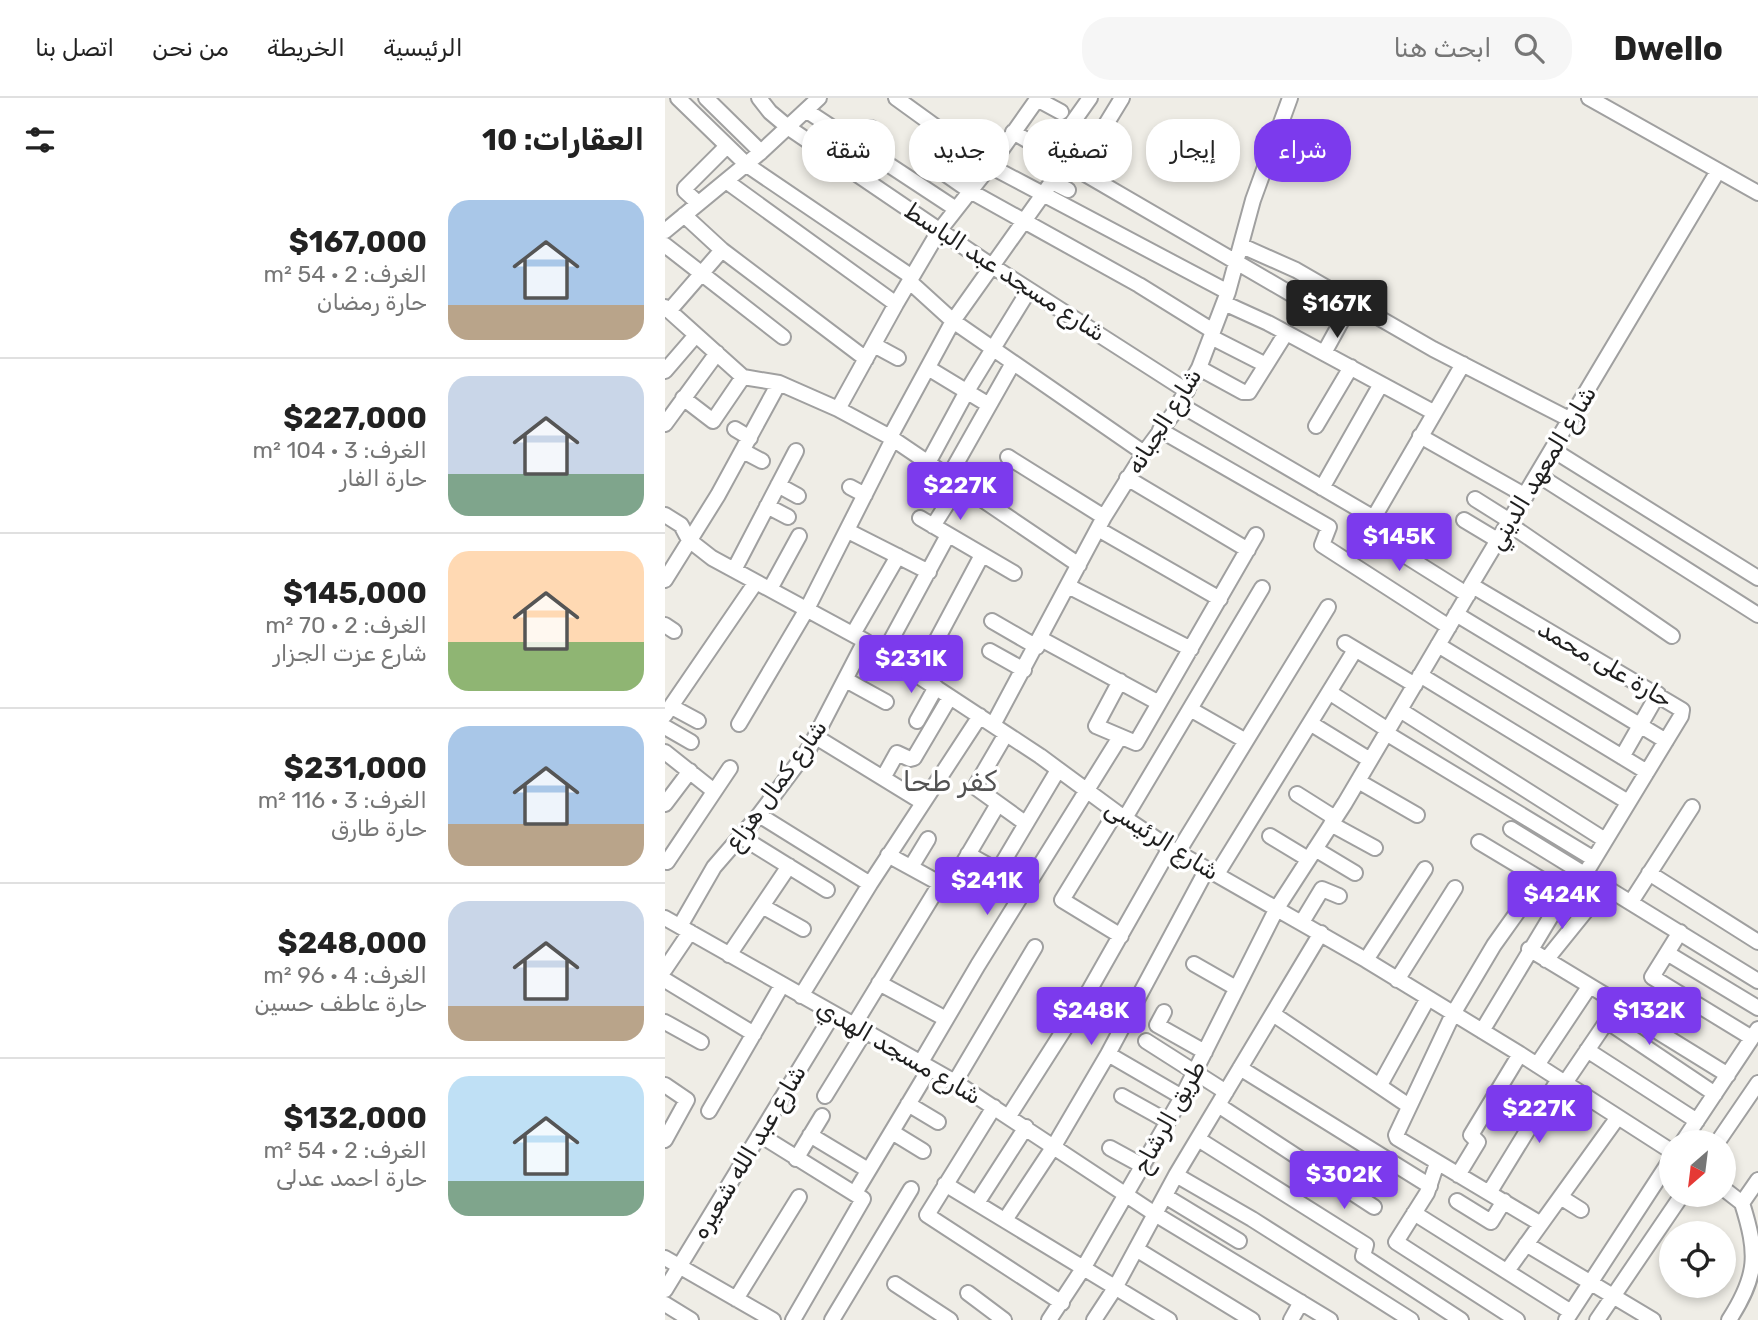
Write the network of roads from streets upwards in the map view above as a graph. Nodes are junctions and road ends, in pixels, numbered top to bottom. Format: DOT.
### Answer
graph roads {
  1 [pos="678,98"];
  2 [pos="706,98"];
  3 [pos="759,98"];
  4 [pos="819,98"];
  5 [pos="896,98"];
  6 [pos="1090,98"];
  7 [pos="1122,98"];
  8 [pos="1290,98"];
  9 [pos="1589,98"];
  10 [pos="1033,100"];
  11 [pos="807,111"];
  12 [pos="1061,112"];
  13 [pos="819,119"];
  14 [pos="925,119"];
  15 [pos="1075,119"];
  16 [pos="1107,119"];
  17 [pos="789,128"];
  18 [pos="1013,132"];
  19 [pos="1009,138"];
  20 [pos="1023,138"];
  21 [pos="727,146"];
  22 [pos="761,152"];
  23 [pos="747,165"];
  24 [pos="895,169"];
  25 [pos="1718,171"];
  26 [pos="1009,177"];
  27 [pos="726,181"];
  28 [pos="957,182"];
  29 [pos="977,182"];
  30 [pos="1052,182"];
  31 [pos="1099,182"];
  32 [pos="1068,190"];
  33 [pos="970,191"];
  34 [pos="1758,193"];
  35 [pos="1042,195"];
  36 [pos="698,203"];
  37 [pos="956,209"];
  38 [pos="684,215"];
  39 [pos="1024,222"];
  40 [pos="665,231"];
  41 [pos="939,231"];
  42 [pos="665,245"];
  43 [pos="1242,246"];
  44 [pos="722,250"];
  45 [pos="1238,263"];
  46 [pos="992,266"];
  47 [pos="701,274"];
  48 [pos="910,279"];
  49 [pos="1029,290"];
  50 [pos="1226,297"];
  51 [pos="1298,298"];
  52 [pos="1352,302"];
  53 [pos="896,304"];
  54 [pos="667,309"];
  55 [pos="953,321"];
  56 [pos="1286,332"];
  57 [pos="1212,334"];
  58 [pos="696,335"];
  59 [pos="783,337"];
  60 [pos="874,345"];
  61 [pos="992,348"];
  62 [pos="717,353"];
  63 [pos="1324,353"];
  64 [pos="898,358"];
  65 [pos="866,359"];
  66 [pos="1013,363"];
  67 [pos="1463,364"];
  68 [pos="1266,365"];
  69 [pos="1351,367"];
  70 [pos="928,368"];
  71 [pos="1199,368"];
  72 [pos="665,371"];
  73 [pos="743,377"];
  74 [pos="779,383"];
  75 [pos="1381,384"];
  76 [pos="756,388"];
  77 [pos="967,391"];
  78 [pos="1187,391"];
  79 [pos="683,398"];
  80 [pos="771,399"];
  81 [pos="1179,404"];
  82 [pos="989,405"];
  83 [pos="838,409"];
  84 [pos="1433,412"];
  85 [pos="1571,420"];
  86 [pos="665,424"];
  87 [pos="1316,425"];
  88 [pos="735,429"];
  89 [pos="1160,430"];
  90 [pos="1420,436"];
  91 [pos="891,438"];
  92 [pos="747,444"];
  93 [pos="1553,450"];
  94 [pos="796,451"];
  95 [pos="1144,453"];
  96 [pos="1009,457"];
  97 [pos="762,461"];
  98 [pos="928,463"];
  99 [pos="1538,475"];
  100 [pos="1128,478"];
  101 [pos="953,481"];
  102 [pos="778,485"];
  103 [pos="850,487"];
  104 [pos="1322,488"];
  105 [pos="865,495"];
  106 [pos="798,496"];
  107 [pos="1526,496"];
  108 [pos="1475,499"];
  109 [pos="767,506"];
  110 [pos="665,515"];
  111 [pos="788,517"];
  112 [pos="1464,520"];
  113 [pos="1510,522"];
  114 [pos="1101,523"];
  115 [pos="1370,524"];
  116 [pos="848,531"];
  117 [pos="948,535"];
  118 [pos="799,536"];
  119 [pos="1256,536"];
  120 [pos="689,540"];
  121 [pos="1499,541"];
  122 [pos="1248,550"];
  123 [pos="982,555"];
  124 [pos="898,556"];
  125 [pos="1079,565"];
  126 [pos="734,570"];
  127 [pos="929,572"];
  128 [pos="1014,573"];
  129 [pos="1758,578"];
  130 [pos="665,580"];
  131 [pos="756,582"];
  132 [pos="1068,586"];
  133 [pos="1262,588"];
  134 [pos="770,589"];
  135 [pos="1469,590"];
  136 [pos="1220,599"];
  137 [pos="1328,607"];
  138 [pos="807,608"];
  139 [pos="1758,615"];
  140 [pos="1453,620"];
  141 [pos="992,621"];
  142 [pos="1672,636"];
  143 [pos="858,637"];
  144 [pos="1039,643"];
  145 [pos="1438,645"];
  146 [pos="1191,649"];
  147 [pos="990,651"];
  148 [pos="884,653"];
  149 [pos="1024,670"];
  150 [pos="918,675"];
  151 [pos="846,680"];
  152 [pos="1417,680"];
  153 [pos="1120,681"];
  154 [pos="936,687"];
  155 [pos="1329,692"];
  156 [pos="1658,694"];
  157 [pos="950,697"];
  158 [pos="886,702"];
  159 [pos="1160,703"];
  160 [pos="1190,709"];
  161 [pos="1400,710"];
  162 [pos="669,711"];
  163 [pos="979,716"];
  164 [pos="916,720"];
  165 [pos="698,721"];
  166 [pos="1310,723"];
  167 [pos="739,724"];
  168 [pos="993,725"];
  169 [pos="1640,725"];
  170 [pos="665,727"];
  171 [pos="1387,731"];
  172 [pos="1006,734"];
  173 [pos="816,737"];
  174 [pos="1120,737"];
  175 [pos="1246,741"];
  176 [pos="1666,741"];
  177 [pos="691,742"];
  178 [pos="665,752"];
  179 [pos="1622,757"];
  180 [pos="1370,760"];
  181 [pos="730,768"];
  182 [pos="1058,770"];
  183 [pos="690,771"];
  184 [pos="1647,772"];
  185 [pos="883,778"];
  186 [pos="1358,781"];
  187 [pos="714,791"];
  188 [pos="1087,792"];
  189 [pos="1297,794"];
  190 [pos="922,802"];
  191 [pos="1628,802"];
  192 [pos="665,804"];
  193 [pos="998,804"];
  194 [pos="1692,807"];
  195 [pos="759,815"];
  196 [pos="1120,815"];
  197 [pos="1417,815"];
  198 [pos="1333,821"];
  199 [pos="1025,823"];
  200 [pos="1511,829"];
  201 [pos="740,836"];
  202 [pos="1270,836"];
  203 [pos="928,839"];
  204 [pos="1605,840"];
  205 [pos="1479,842"];
  206 [pos="1375,848"];
  207 [pos="1174,850"];
  208 [pos="968,854"];
  209 [pos="1311,854"];
  210 [pos="888,855"];
  211 [pos="1594,859"];
  212 [pos="666,861"];
  213 [pos="789,866"];
  214 [pos="911,867"];
  215 [pos="1425,869"];
  216 [pos="1212,871"];
  217 [pos="1355,873"];
  218 [pos="1649,873"];
  219 [pos="1585,874"];
  220 [pos="1541,879"];
  221 [pos="870,884"];
  222 [pos="941,884"];
  223 [pos="1605,887"];
  224 [pos="1455,888"];
  225 [pos="827,890"];
  226 [pos="1565,893"];
  227 [pos="1339,896"];
  228 [pos="1631,902"];
  229 [pos="762,906"];
  230 [pos="1277,908"];
  231 [pos="1589,908"];
  232 [pos="665,918"];
  233 [pos="1302,922"];
  234 [pos="685,929"];
  235 [pos="803,929"];
  236 [pos="1680,932"];
  237 [pos="1321,933"];
  238 [pos="1121,936"];
  239 [pos="1758,942"];
  240 [pos="1035,947"];
  241 [pos="1529,950"];
  242 [pos="1667,953"];
  243 [pos="729,955"];
  244 [pos="1366,960"];
  245 [pos="1546,960"];
  246 [pos="1194,964"];
  247 [pos="665,970"];
  248 [pos="665,980"];
  249 [pos="1397,980"];
  250 [pos="1758,981"];
  251 [pos="879,983"];
  252 [pos="782,985"];
  253 [pos="1589,986"];
  254 [pos="1236,988"];
  255 [pos="801,996"];
  256 [pos="1428,998"];
  257 [pos="1758,1008"];
  258 [pos="1164,1012"];
  259 [pos="833,1014"];
  260 [pos="1273,1014"];
  261 [pos="1453,1014"];
  262 [pos="946,1019"];
  263 [pos="665,1022"];
  264 [pos="859,1028"];
  265 [pos="1482,1031"];
  266 [pos="754,1034"];
  267 [pos="1755,1034"];
  268 [pos="1146,1041"];
  269 [pos="701,1042"];
  270 [pos="1587,1050"];
  271 [pos="1205,1052"];
  272 [pos="1108,1054"];
  273 [pos="1520,1054"];
  274 [pos="926,1065"];
  275 [pos="1537,1065"];
  276 [pos="1240,1068"];
  277 [pos="1195,1073"];
  278 [pos="1728,1075"];
  279 [pos="1562,1081"];
  280 [pos="955,1082"];
  281 [pos="665,1086"];
  282 [pos="1380,1086"];
  283 [pos="1757,1088"];
  284 [pos="1226,1092"];
  285 [pos="1715,1094"];
  286 [pos="825,1096"];
  287 [pos="1122,1096"];
  288 [pos="1182,1097"];
  289 [pos="908,1104"];
  290 [pos="1218,1105"];
  291 [pos="1409,1106"];
  292 [pos="995,1107"];
  293 [pos="709,1111"];
  294 [pos="822,1116"];
  295 [pos="1009,1116"];
  296 [pos="1618,1117"];
  297 [pos="1167,1121"];
  298 [pos="1697,1121"];
  299 [pos="938,1122"];
  300 [pos="1026,1127"];
  301 [pos="1691,1130"];
  302 [pos="1726,1130"];
  303 [pos="891,1132"];
  304 [pos="760,1135"];
  305 [pos="810,1135"];
  306 [pos="1198,1139"];
  307 [pos="665,1140"];
  308 [pos="1659,1143"];
  309 [pos="1054,1146"];
  310 [pos="1110,1147"];
  311 [pos="923,1151"];
  312 [pos="796,1159"];
  313 [pos="1437,1163"];
  314 [pos="1143,1166"];
  315 [pos="868,1170"];
  316 [pos="1176,1175"];
  317 [pos="1458,1175"];
  318 [pos="1758,1180"];
  319 [pos="1659,1182"];
  320 [pos="945,1184"];
  321 [pos="1430,1186"];
  322 [pos="911,1189"];
  323 [pos="855,1193"];
  324 [pos="1489,1193"];
  325 [pos="1127,1194"];
  326 [pos="1165,1196"];
  327 [pos="799,1197"];
  328 [pos="1562,1198"];
  329 [pos="1736,1198"];
  330 [pos="1457,1201"];
  331 [pos="1504,1201"];
  332 [pos="977,1203"];
  333 [pos="1742,1203"];
  334 [pos="1374,1207"];
  335 [pos="1671,1208"];
  336 [pos="1581,1210"];
  337 [pos="1414,1213"];
  338 [pos="1155,1214"];
  339 [pos="1252,1219"];
  340 [pos="1005,1220"];
  341 [pos="1541,1224"];
  342 [pos="1238,1241"];
  343 [pos="1527,1244"];
  344 [pos="1136,1249"];
  345 [pos="665,1258"];
  346 [pos="1229,1259"];
  347 [pos="680,1266"];
  348 [pos="1084,1267"];
  349 [pos="1507,1271"];
  350 [pos="895,1283"];
  351 [pos="1115,1288"];
  352 [pos="665,1290"];
  353 [pos="1602,1290"];
  354 [pos="968,1293"];
  355 [pos="736,1298"];
  356 [pos="1301,1302"];
  357 [pos="1062,1303"];
  358 [pos="665,1304"];
  359 [pos="1568,1316"];
  360 [pos="691,1320"];
  361 [pos="773,1320"];
  362 [pos="793,1320"];
  363 [pos="832,1320"];
  364 [pos="950,1320"];
  365 [pos="1005,1320"];
  366 [pos="1049,1320"];
  367 [pos="1094,1320"];
  368 [pos="1169,1320"];
  369 [pos="1252,1320"];
  370 [pos="1291,1320"];
  371 [pos="1329,1320"];
  372 [pos="1411,1320"];
  373 [pos="1461,1320"];
  374 [pos="1517,1320"];
  375 [pos="1597,1320"];
  376 [pos="1653,1320"];
  377 [pos="1729,1320"];
  1 -- 21 [label="street"];
  2 -- 22 [label="street"];
  3 -- 17 [label="street, شارع مسجد عبد الباسط"];
  4 -- 11 [label="street"];
  5 -- 14 [label="street"];
  6 -- 15 [label="street"];
  7 -- 16 [label="street"];
  8 -- 43 [label="street, شارع الجبانه"];
  9 -- 25 [label="street"];
  10 -- 12 [label="street"];
  10 -- 18 [label="street"];
  11 -- 13 [label="street"];
  11 -- 17 [label="street"];
  17 -- 22 [label="street"];
  17 -- 41 [label="street, شارع مسجد عبد الباسط"];
  18 -- 19 [label="street"];
  18 -- 20 [label="street"];
  21 -- 23 [label="street"];
  21 -- 36 [label="street"];
  22 -- 23 [label="street"];
  23 -- 27 [label="street"];
  23 -- 48 [label="street"];
  24 -- 37 [label="street"];
  25 -- 34 [label="street"];
  25 -- 85 [label="street, شارع المعهد الديني"];
  26 -- 35 [label="street"];
  27 -- 36 [label="street"];
  27 -- 53 [label="street"];
  28 -- 33 [label="street"];
  29 -- 33 [label="street"];
  30 -- 32 [label="street"];
  30 -- 35 [label="street"];
  31 -- 45 [label="street"];
  33 -- 37 [label="street"];
  33 -- 39 [label="street"];
  35 -- 39 [label="street"];
  35 -- 50 [label="street"];
  36 -- 38 [label="street"];
  37 -- 41 [label="street"];
  38 -- 40 [label="street"];
  38 -- 44 [label="street"];
  39 -- 46 [label="street"];
  39 -- 57 [label="street"];
  41 -- 46 [label="street, شارع مسجد عبد الباسط"];
  41 -- 48 [label="street"];
  42 -- 47 [label="street"];
  43 -- 45 [label="street, شارع الجبانه"];
  43 -- 52 [label="street"];
  44 -- 47 [label="street"];
  44 -- 65 [label="street"];
  45 -- 50 [label="street, شارع الجبانه"];
  45 -- 51 [label="street"];
  46 -- 49 [label="street, شارع مسجد عبد الباسط"];
  46 -- 55 [label="street"];
  47 -- 54 [label="street"];
  47 -- 59 [label="street"];
  48 -- 53 [label="street"];
  48 -- 55 [label="street"];
  49 -- 61 [label="street"];
  49 -- 78 [label="street, شارع مسجد عبد الباسط"];
  50 -- 56 [label="street"];
  50 -- 57 [label="street, شارع الجبانه"];
  52 -- 63 [label="street"];
  52 -- 67 [label="street"];
  53 -- 60 [label="street"];
  54 -- 58 [label="street"];
  55 -- 61 [label="street"];
  55 -- 70 [label="street"];
  56 -- 63 [label="street"];
  56 -- 68 [label="street"];
  57 -- 68 [label="street"];
  57 -- 71 [label="street, شارع الجبانه"];
  58 -- 62 [label="street"];
  58 -- 72 [label="street"];
  60 -- 64 [label="street"];
  60 -- 65 [label="street"];
  61 -- 66 [label="street"];
  61 -- 77 [label="street"];
  62 -- 73 [label="street"];
  62 -- 79 [label="street"];
  63 -- 69 [label="street"];
  65 -- 83 [label="street"];
  66 -- 82 [label="street"];
  66 -- 95 [label="street"];
  67 -- 84 [label="street"];
  67 -- 85 [label="street"];
  68 -- 71 [label="street"];
  69 -- 75 [label="street"];
  69 -- 87 [label="street"];
  70 -- 77 [label="street"];
  70 -- 91 [label="street"];
  71 -- 78 [label="street, شارع الجبانه"];
  73 -- 74 [label="street"];
  73 -- 79 [label="street"];
  74 -- 80 [label="street"];
  74 -- 83 [label="street"];
  75 -- 84 [label="street"];
  75 -- 104 [label="street"];
  76 -- 80 [label="street"];
  77 -- 82 [label="street"];
  77 -- 98 [label="street"];
  78 -- 81 [label="street, شارع الجبانه"];
  79 -- 86 [label="street"];
  80 -- 92 [label="street"];
  81 -- 89 [label="street, شارع الجبانه"];
  81 -- 104 [label="street, حارة على محمد"];
  82 -- 101 [label="street"];
  83 -- 91 [label="street"];
  84 -- 90 [label="street"];
  85 -- 93 [label="street, شارع المعهد الديني"];
  88 -- 92 [label="street"];
  89 -- 95 [label="street, شارع الجبانه"];
  89 -- 140 [label="street"];
  90 -- 107 [label="street"];
  90 -- 115 [label="street"];
  91 -- 98 [label="street"];
  91 -- 105 [label="street"];
  92 -- 97 [label="street"];
  92 -- 120 [label="street"];
  93 -- 99 [label="street, شارع المعهد الديني"];
  93 -- 129 [label="street"];
  94 -- 102 [label="street"];
  95 -- 100 [label="street, شارع الجبانه"];
  96 -- 114 [label="street"];
  98 -- 101 [label="street"];
  99 -- 107 [label="street, شارع المعهد الديني"];
  99 -- 139 [label="street"];
  100 -- 114 [label="street, شارع الجبانه"];
  100 -- 122 [label="street"];
  101 -- 117 [label="street"];
  101 -- 125 [label="street"];
  102 -- 106 [label="street"];
  102 -- 109 [label="street"];
  103 -- 105 [label="street"];
  104 -- 115 [label="street, حارة على محمد"];
  105 -- 116 [label="street"];
  107 -- 113 [label="street, شارع المعهد الديني"];
  108 -- 113 [label="street"];
  109 -- 111 [label="street"];
  109 -- 126 [label="street"];
  110 -- 120 [label="street, شارع الرئيسى"];
  112 -- 121 [label="street"];
  113 -- 121 [label="street, شارع المعهد الديني"];
  113 -- 142 [label="street"];
  114 -- 125 [label="street, شارع الجبانه"];
  114 -- 136 [label="street"];
  115 -- 135 [label="street, حارة على محمد"];
  116 -- 124 [label="street"];
  116 -- 138 [label="street"];
  117 -- 123 [label="street"];
  117 -- 127 [label="street"];
  118 -- 134 [label="street"];
  119 -- 122 [label="street"];
  120 -- 126 [label="street, شارع الرئيسى"];
  120 -- 130 [label="street"];
  121 -- 135 [label="street, شارع المعهد الديني"];
  122 -- 136 [label="street"];
  123 -- 128 [label="street"];
  123 -- 150 [label="street"];
  124 -- 127 [label="street"];
  124 -- 143 [label="street, شارع كمال هزاع"];
  125 -- 132 [label="street, شارع الجبانه"];
  126 -- 131 [label="street, شارع الرئيسى"];
  127 -- 148 [label="street"];
  131 -- 134 [label="street, شارع الرئيسى"];
  131 -- 162 [label="street"];
  132 -- 144 [label="street, شارع الجبانه"];
  132 -- 146 [label="street"];
  133 -- 160 [label="street"];
  134 -- 138 [label="street, شارع الرئيسى"];
  135 -- 140 [label="street, شارع المعهد الديني"];
  135 -- 156 [label="street, حارة على محمد"];
  136 -- 146 [label="street"];
  137 -- 175 [label="street"];
  138 -- 143 [label="street, شارع الرئيسى"];
  138 -- 167 [label="street"];
  140 -- 145 [label="street, شارع المعهد الديني"];
  140 -- 169 [label="street"];
  141 -- 144 [label="street"];
  143 -- 148 [label="street, شارع الرئيسى"];
  143 -- 151 [label="street, شارع كمال هزاع"];
  144 -- 149 [label="street, شارع الجبانه"];
  144 -- 153 [label="street"];
  145 -- 152 [label="street, شارع المعهد الديني"];
  145 -- 179 [label="street"];
  146 -- 159 [label="street"];
  147 -- 149 [label="street"];
  148 -- 150 [label="street, شارع الرئيسى"];
  149 -- 168 [label="street, شارع الجبانه"];
  150 -- 154 [label="street, شارع الرئيسى"];
  151 -- 158 [label="street"];
  151 -- 173 [label="street, شارع كمال هزاع"];
  152 -- 155 [label="street"];
  152 -- 161 [label="street, شارع المعهد الديني"];
  152 -- 191 [label="street"];
  153 -- 159 [label="street"];
  153 -- 174 [label="street"];
  154 -- 157 [label="street, شارع الرئيسى"];
  154 -- 164 [label="street"];
  155 -- 166 [label="street"];
  155 -- 171 [label="street"];
  156 -- 169 [label="street"];
  156 -- 176 [label="street, حارة على محمد"];
  157 -- 163 [label="street, شارع الرئيسى"];
  157 -- 185 [label="street"];
  159 -- 174 [label="street"];
  160 -- 175 [label="street"];
  160 -- 196 [label="street"];
  161 -- 171 [label="street, شارع المعهد الديني"];
  161 -- 204 [label="street"];
  162 -- 165 [label="street"];
  163 -- 168 [label="street, شارع الرئيسى"];
  163 -- 190 [label="street"];
  166 -- 180 [label="street"];
  166 -- 216 [label="street"];
  168 -- 172 [label="street, شارع الرئيسى"];
  169 -- 176 [label="street"];
  169 -- 179 [label="street"];
  170 -- 177 [label="street"];
  171 -- 180 [label="street, شارع المعهد الديني"];
  171 -- 211 [label="street"];
  172 -- 182 [label="street, شارع الرئيسى"];
  172 -- 193 [label="street"];
  173 -- 185 [label="street"];
  173 -- 195 [label="street, شارع كمال هزاع"];
  174 -- 188 [label="street"];
  175 -- 207 [label="street"];
  176 -- 184 [label="street, حارة على محمد"];
  178 -- 183 [label="street"];
  179 -- 184 [label="street"];
  180 -- 186 [label="street, شارع المعهد الديني"];
  181 -- 187 [label="street"];
  182 -- 188 [label="street, شارع الرئيسى"];
  182 -- 199 [label="street"];
  183 -- 187 [label="street"];
  183 -- 192 [label="street"];
  184 -- 191 [label="street, حارة على محمد"];
  185 -- 190 [label="street"];
  186 -- 197 [label="street"];
  186 -- 198 [label="street, شارع المعهد الديني"];
  187 -- 212 [label="street"];
  188 -- 196 [label="street, شارع الرئيسى"];
  188 -- 262 [label="street"];
  189 -- 198 [label="street"];
  190 -- 210 [label="street"];
  191 -- 204 [label="street, حارة على محمد"];
  193 -- 199 [label="street"];
  193 -- 208 [label="street"];
  194 -- 218 [label="street"];
  195 -- 201 [label="street, شارع كمال هزاع"];
  195 -- 221 [label="street"];
  196 -- 207 [label="street, شارع الرئيسى"];
  196 -- 238 [label="street"];
  198 -- 206 [label="street"];
  198 -- 209 [label="street, شارع المعهد الديني"];
  199 -- 208 [label="street"];
  200 -- 219 [label="street"];
  201 -- 213 [label="street"];
  201 -- 234 [label="street, شارع كمال هزاع"];
  202 -- 209 [label="street"];
  203 -- 214 [label="street"];
  204 -- 211 [label="street, حارة على محمد"];
  205 -- 220 [label="street"];
  207 -- 216 [label="street, شارع الرئيسى"];
  207 -- 238 [label="street"];
  208 -- 222 [label="street"];
  209 -- 217 [label="street"];
  209 -- 230 [label="street, شارع المعهد الديني"];
  210 -- 214 [label="street"];
  210 -- 221 [label="street"];
  211 -- 219 [label="street, حارة على محمد"];
  213 -- 225 [label="street"];
  213 -- 229 [label="street"];
  214 -- 222 [label="street"];
  215 -- 244 [label="street"];
  216 -- 230 [label="street, شارع الرئيسى"];
  216 -- 272 [label="street"];
  218 -- 228 [label="street"];
  218 -- 239 [label="street"];
  219 -- 223 [label="street"];
  220 -- 226 [label="street"];
  220 -- 261 [label="street"];
  221 -- 255 [label="street"];
  222 -- 251 [label="street"];
  223 -- 228 [label="street"];
  223 -- 231 [label="street"];
  224 -- 249 [label="street"];
  226 -- 231 [label="street"];
  226 -- 241 [label="street"];
  227 -- 233 [label="street"];
  228 -- 236 [label="street"];
  229 -- 235 [label="street"];
  229 -- 243 [label="street"];
  230 -- 233 [label="street, شارع الرئيسى"];
  230 -- 254 [label="street, طريق الرشاح"];
  231 -- 245 [label="street"];
  232 -- 234 [label="street, شارع مسجد الهدي"];
  233 -- 237 [label="street, شارع الرئيسى"];
  234 -- 243 [label="street, شارع مسجد الهدي"];
  234 -- 247 [label="street, شارع كمال هزاع"];
  236 -- 242 [label="street"];
  236 -- 250 [label="street"];
  237 -- 244 [label="street, شارع الرئيسى"];
  237 -- 260 [label="street, طريق الرشاح"];
  238 -- 295 [label="street"];
  240 -- 280 [label="street"];
  241 -- 245 [label="street"];
  241 -- 265 [label="street"];
  242 -- 257 [label="street"];
  242 -- 267 [label="street"];
  243 -- 252 [label="street, شارع مسجد الهدي"];
  244 -- 249 [label="street, شارع الرئيسى"];
  245 -- 253 [label="street"];
  246 -- 254 [label="street"];
  248 -- 266 [label="street"];
  249 -- 256 [label="street, شارع الرئيسى"];
  251 -- 262 [label="street"];
  251 -- 264 [label="street"];
  252 -- 255 [label="street, شارع مسجد الهدي"];
  252 -- 266 [label="street"];
  253 -- 275 [label="street"];
  253 -- 278 [label="street"];
  254 -- 271 [label="street, طريق الرشاح"];
  255 -- 259 [label="street, شارع مسجد الهدي"];
  256 -- 261 [label="street, شارع الرئيسى"];
  256 -- 282 [label="street"];
  258 -- 271 [label="street"];
  259 -- 264 [label="street, شارع مسجد الهدي"];
  259 -- 304 [label="street, شارع عبد الله شعيره"];
  260 -- 276 [label="street, طريق الرشاح"];
  260 -- 282 [label="street"];
  261 -- 265 [label="street, شارع الرئيسى"];
  261 -- 291 [label="street"];
  262 -- 274 [label="street"];
  263 -- 269 [label="street"];
  264 -- 274 [label="street, شارع مسجد الهدي"];
  264 -- 286 [label="street"];
  265 -- 273 [label="street, شارع الرئيسى"];
  266 -- 293 [label="street"];
  267 -- 278 [label="street"];
  268 -- 277 [label="street"];
  270 -- 279 [label="street"];
  270 -- 285 [label="street"];
  270 -- 298 [label="street"];
  271 -- 277 [label="street, طريق الرشاح"];
  272 -- 288 [label="street"];
  272 -- 309 [label="street"];
  273 -- 275 [label="street, شارع الرئيسى"];
  273 -- 317 [label="street"];
  274 -- 280 [label="street, شارع مسجد الهدي"];
  274 -- 289 [label="street"];
  275 -- 279 [label="street, شارع الرئيسى"];
  276 -- 284 [label="street, طريق الرشاح"];
  276 -- 321 [label="street"];
  277 -- 284 [label="street"];
  277 -- 288 [label="street, طريق الرشاح"];
  278 -- 285 [label="street"];
  279 -- 296 [label="street, شارع الرئيسى"];
  279 -- 324 [label="street"];
  280 -- 292 [label="street, شارع مسجد الهدي"];
  281 -- 307 [label="street"];
  282 -- 291 [label="street"];
  283 -- 302 [label="street"];
  284 -- 290 [label="street, طريق الرشاح"];
  285 -- 298 [label="street"];
  287 -- 297 [label="street"];
  288 -- 297 [label="street, طريق الرشاح"];
  289 -- 299 [label="street"];
  289 -- 303 [label="street"];
  290 -- 306 [label="street, طريق الرشاح"];
  290 -- 334 [label="street"];
  291 -- 313 [label="street"];
  292 -- 295 [label="street, شارع مسجد الهدي"];
  292 -- 320 [label="street"];
  294 -- 305 [label="street"];
  295 -- 300 [label="street, شارع مسجد الهدي"];
  296 -- 308 [label="street, شارع الرئيسى"];
  296 -- 328 [label="street"];
  297 -- 314 [label="street, طريق الرشاح"];
  298 -- 301 [label="street"];
  300 -- 309 [label="street, شارع مسجد الهدي"];
  300 -- 332 [label="street"];
  303 -- 311 [label="street"];
  303 -- 315 [label="street"];
  304 -- 312 [label="street"];
  304 -- 347 [label="street, شارع عبد الله شعيره"];
  305 -- 312 [label="street"];
  305 -- 315 [label="street"];
  306 -- 316 [label="street, طريق الرشاح"];
  306 -- 373 [label="street"];
  309 -- 325 [label="street, شارع مسجد الهدي"];
  309 -- 340 [label="street"];
  310 -- 314 [label="street"];
  312 -- 323 [label="street"];
  313 -- 317 [label="street"];
  313 -- 321 [label="street"];
  314 -- 325 [label="street, طريق الرشاح"];
  315 -- 323 [label="street"];
  316 -- 326 [label="street, طريق الرشاح"];
  316 -- 339 [label="street"];
  317 -- 324 [label="street"];
  318 -- 333 [label="street"];
  319 -- 353 [label="street"];
  320 -- 332 [label="street"];
  320 -- 357 [label="street"];
  321 -- 337 [label="street"];
  322 -- 363 [label="street"];
  323 -- 362 [label="street"];
  324 -- 331 [label="street"];
  325 -- 338 [label="street, شارع مسجد الهدي"];
  325 -- 348 [label="street, طريق الرشاح"];
  326 -- 338 [label="street, طريق الرشاح"];
  326 -- 342 [label="street"];
  327 -- 355 [label="street"];
  328 -- 336 [label="street"];
  328 -- 341 [label="street"];
  329 -- 333 [label="street"];
  330 -- 331 [label="street"];
  331 -- 341 [label="street"];
  332 -- 340 [label="street"];
  333 -- 377 [label="street"];
  335 -- 353 [label="street"];
  337 -- 349 [label="street"];
  337 -- 374 [label="street"];
  338 -- 344 [label="street, طريق الرشاح"];
  338 -- 346 [label="street, شارع مسجد الهدي"];
  339 -- 342 [label="street"];
  339 -- 372 [label="street"];
  340 -- 348 [label="street"];
  341 -- 343 [label="street"];
  342 -- 346 [label="street"];
  343 -- 349 [label="street"];
  343 -- 353 [label="street"];
  344 -- 351 [label="street, طريق الرشاح"];
  344 -- 369 [label="street"];
  345 -- 347 [label="street"];
  346 -- 356 [label="street, شارع مسجد الهدي"];
  347 -- 352 [label="street, شارع عبد الله شعيره"];
  347 -- 355 [label="street"];
  348 -- 351 [label="street"];
  348 -- 357 [label="street, طريق الرشاح"];
  349 -- 359 [label="street"];
  350 -- 364 [label="street"];
  351 -- 367 [label="street, طريق الرشاح"];
  351 -- 368 [label="street"];
  353 -- 359 [label="street"];
  353 -- 375 [label="street"];
  353 -- 376 [label="street"];
  354 -- 365 [label="street"];
  355 -- 361 [label="street"];
  356 -- 370 [label="street"];
  356 -- 371 [label="street, شارع مسجد الهدي"];
  357 -- 366 [label="street, طريق الرشاح"];
  358 -- 360 [label="street"];
}
